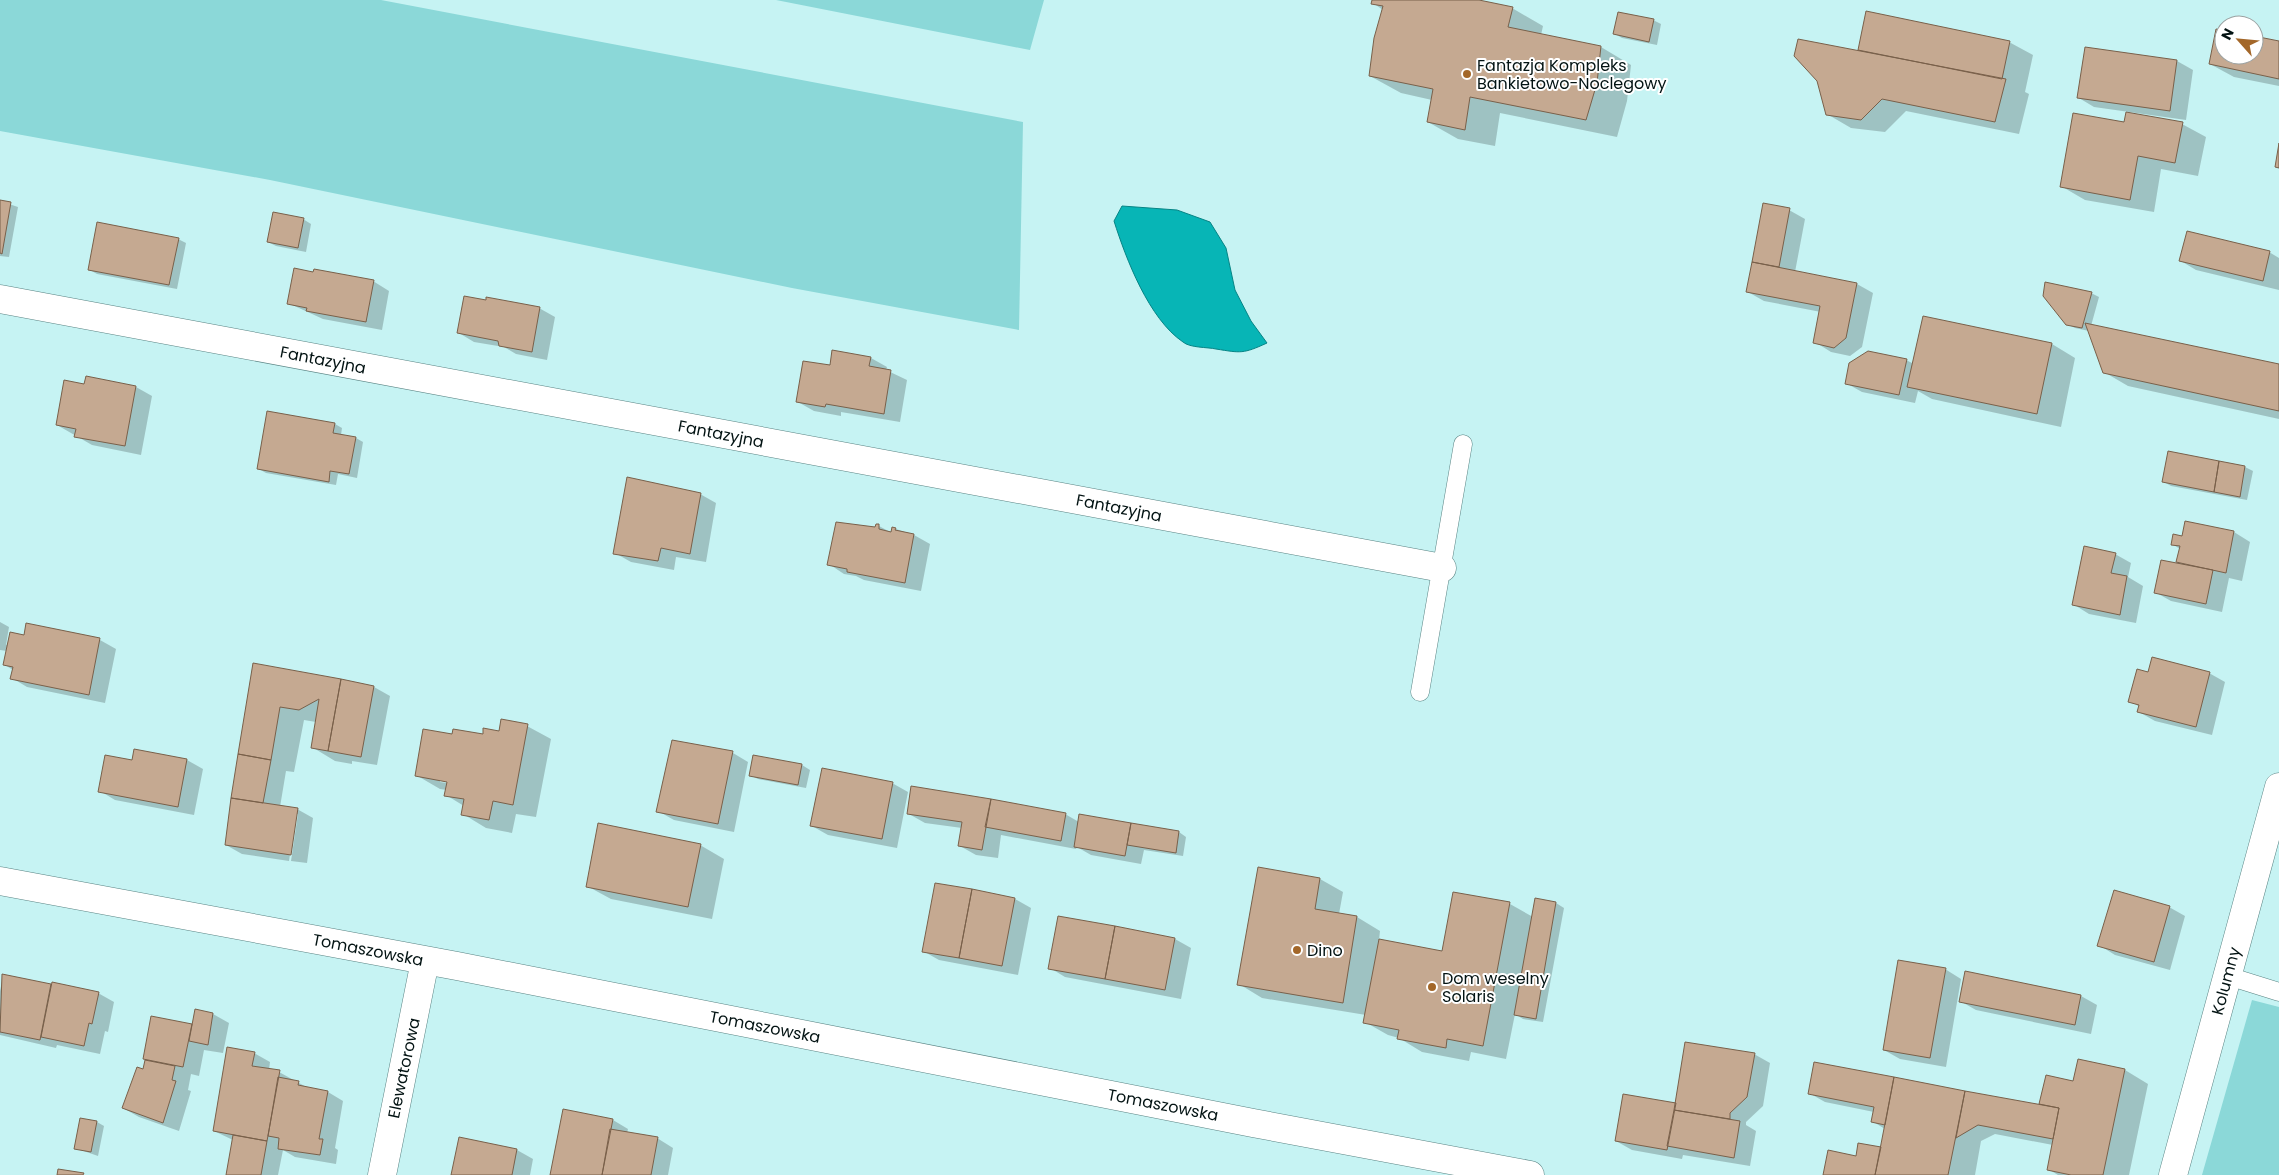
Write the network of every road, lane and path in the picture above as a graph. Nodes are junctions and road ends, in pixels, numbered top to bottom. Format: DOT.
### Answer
graph roads {
  1 [pos="0,299"];
  2 [pos="1463,444"];
  3 [pos="1442,568"];
  4 [pos="1420,692"];
  5 [pos="2279,787"];
  6 [pos="0,881"];
  7 [pos="425,961"];
  8 [pos="2228,976"];
  9 [pos="2279,992"];
  10 [pos="382,1175"];
  11 [pos="1530,1175"];
  12 [pos="2173,1175"];
  1 -- 3 [label="street, Fantazyjna"];
  2 -- 3 [label="lane"];
  3 -- 4 [label="lane"];
  5 -- 8 [label="street, Kolumny"];
  6 -- 7 [label="street, Tomaszowska"];
  7 -- 10 [label="street, Elewatorowa"];
  7 -- 11 [label="street, Tomaszowska"];
  8 -- 9 [label="lane"];
  8 -- 12 [label="street, Kolumny"];
}
